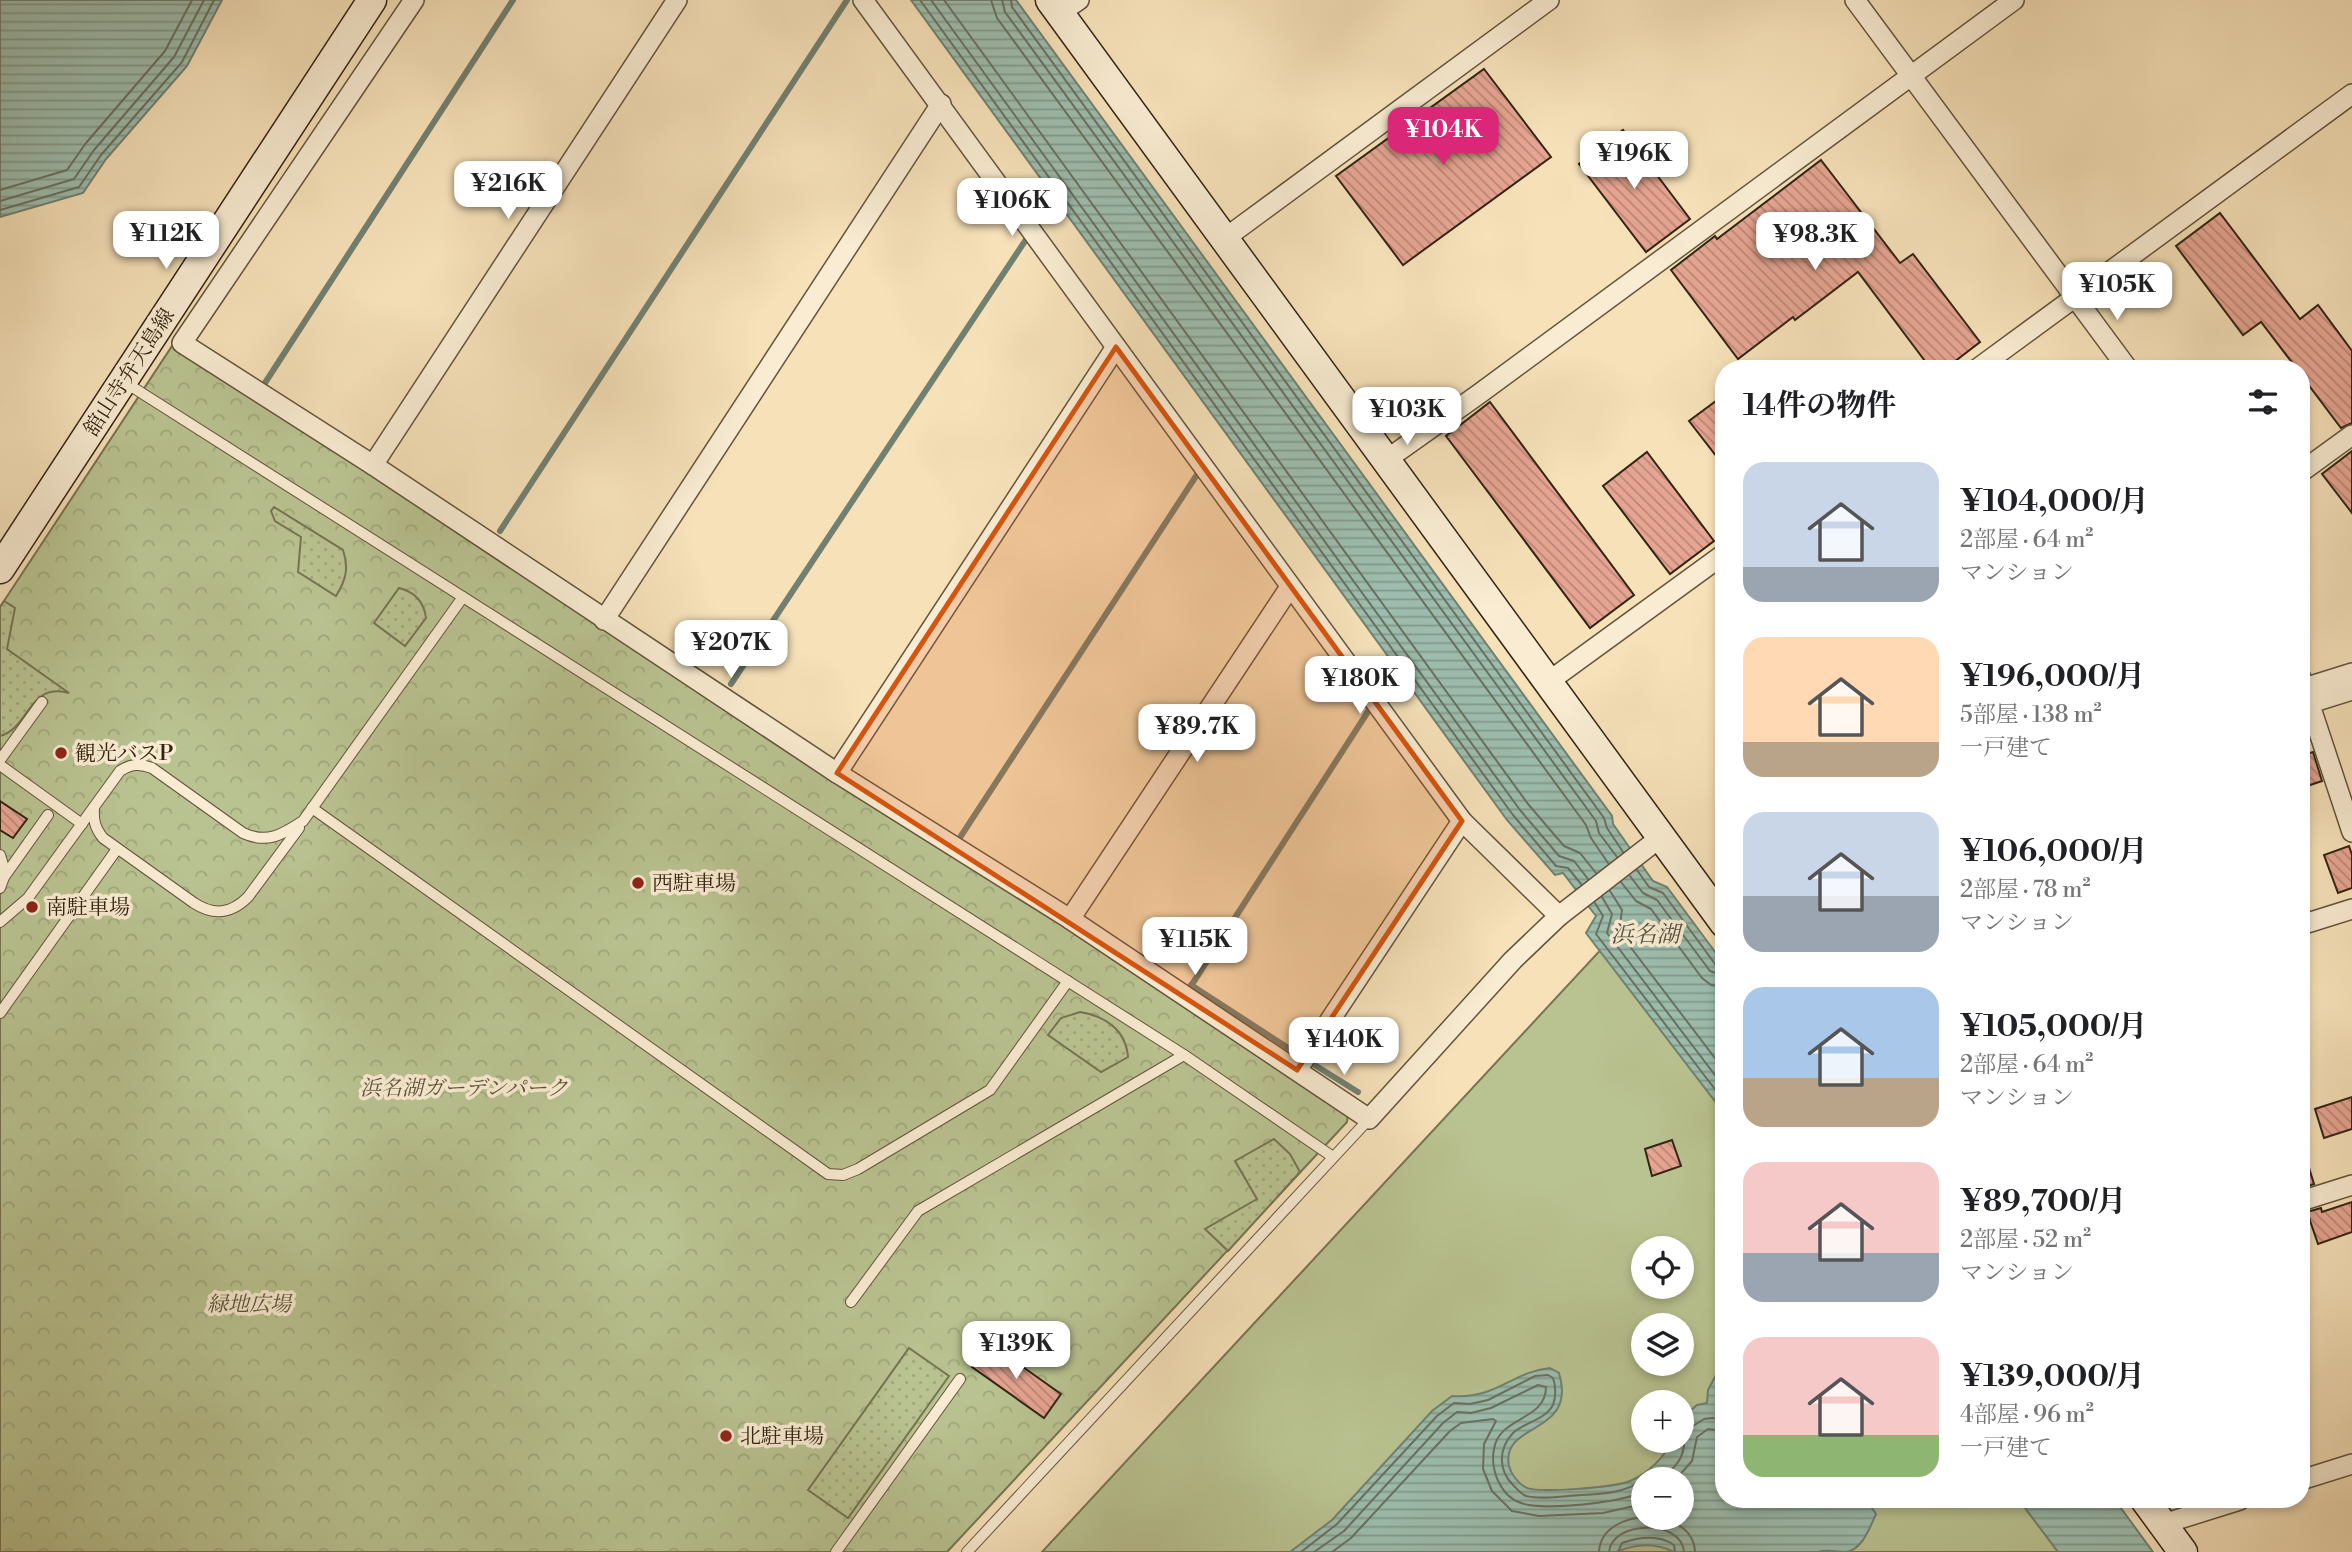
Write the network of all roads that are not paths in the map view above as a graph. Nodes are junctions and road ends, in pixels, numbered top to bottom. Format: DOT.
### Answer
graph roads {
  1 [pos="372,0"];
  2 [pos="414,0"];
  3 [pos="677,0"];
  4 [pos="863,0"];
  5 [pos="1549,0"];
  6 [pos="1856,0"];
  7 [pos="2014,0"];
  8 [pos="1063,4"];
  9 [pos="1912,76"];
  10 [pos="2352,94"];
  11 [pos="941,104"];
  12 [pos="1224,239"];
  13 [pos="2074,298"];
  14 [pos="1116,347"];
  15 [pos="1989,360"];
  16 [pos="2121,360"];
  17 [pos="123,382"];
  18 [pos="2352,435"];
  19 [pos="1386,460"];
  20 [pos="373,465"];
  21 [pos="2310,465"];
  22 [pos="1715,561"];
  23 [pos="0,569"];
  24 [pos="1290,587"];
  25 [pos="463,597"];
  26 [pos="604,620"];
  27 [pos="2352,673"];
  28 [pos="1548,682"];
  29 [pos="2310,690"];
  30 [pos="2352,690"];
  31 [pos="2310,693"];
  32 [pos="42,702"];
  33 [pos="2310,710"];
  34 [pos="0,760"];
  35 [pos="0,765"];
  36 [pos="837,773"];
  37 [pos="94,806"];
  38 [pos="312,808"];
  39 [pos="48,815"];
  40 [pos="303,821"];
  41 [pos="1462,821"];
  42 [pos="82,824"];
  43 [pos="2352,832"];
  44 [pos="1657,840"];
  45 [pos="117,849"];
  46 [pos="0,855"];
  47 [pos="4,877"];
  48 [pos="0,888"];
  49 [pos="1714,892"];
  50 [pos="2352,909"];
  51 [pos="1559,916"];
  52 [pos="1070,919"];
  53 [pos="0,922"];
  54 [pos="2310,922"];
  55 [pos="1068,981"];
  56 [pos="0,1013"];
  57 [pos="1184,1055"];
  58 [pos="1297,1070"];
  59 [pos="1369,1119"];
  60 [pos="1333,1157"];
  61 [pos="2352,1185"];
  62 [pos="2310,1198"];
  63 [pos="851,1301"];
  64 [pos="960,1379"];
  65 [pos="2352,1464"];
  66 [pos="2310,1477"];
  67 [pos="2151,1508"];
  68 [pos="2214,1508"];
  69 [pos="2162,1524"];
  70 [pos="836,1552"];
  71 [pos="967,1552"];
  72 [pos="2183,1552"];
  1 -- 17 [label="street, 舘山寺弁天島線"];
  2 -- 20 [label="street"];
  3 -- 20 [label="street"];
  4 -- 11 [label="street"];
  5 -- 12 [label="street"];
  6 -- 9 [label="street"];
  7 -- 9 [label="street"];
  8 -- 12 [label="street"];
  9 -- 13 [label="street"];
  9 -- 19 [label="street"];
  10 -- 13 [label="street"];
  11 -- 14 [label="street"];
  11 -- 26 [label="street"];
  12 -- 19 [label="street"];
  13 -- 15 [label="street"];
  13 -- 16 [label="street"];
  14 -- 24 [label="street"];
  14 -- 36 [label="street"];
  17 -- 23 [label="street, 舘山寺弁天島線"];
  17 -- 25 [label="lane"];
  18 -- 21 [label="street"];
  19 -- 28 [label="street"];
  20 -- 26 [label="street"];
  22 -- 28 [label="street"];
  24 -- 41 [label="street"];
  24 -- 52 [label="street"];
  25 -- 38 [label="lane"];
  25 -- 55 [label="lane"];
  26 -- 36 [label="street"];
  27 -- 29 [label="street"];
  28 -- 44 [label="street"];
  30 -- 31 [label="street"];
  32 -- 34 [label="lane"];
  33 -- 43 [label="street"];
  35 -- 42 [label="lane"];
  36 -- 52 [label="street"];
  37 -- 40 [label="lane"];
  37 -- 42 [label="lane"];
  37 -- 45 [label="lane"];
  38 -- 40 [label="lane"];
  38 -- 55 [label="lane"];
  39 -- 47 [label="lane"];
  40 -- 45 [label="lane"];
  41 -- 51 [label="street"];
  41 -- 58 [label="street"];
  42 -- 53 [label="lane"];
  44 -- 49 [label="street"];
  44 -- 51 [label="street"];
  45 -- 56 [label="lane"];
  46 -- 47 [label="lane"];
  47 -- 48 [label="lane"];
  50 -- 54 [label="street"];
  51 -- 59 [label="street"];
  52 -- 58 [label="street"];
  55 -- 57 [label="lane"];
  57 -- 60 [label="lane"];
  57 -- 63 [label="lane"];
  58 -- 59 [label="street"];
  59 -- 60 [label="lane"];
  60 -- 71 [label="lane"];
  61 -- 62 [label="street"];
  64 -- 70 [label="lane"];
  65 -- 66 [label="street"];
  67 -- 69 [label="street"];
  68 -- 69 [label="street"];
  69 -- 72 [label="street"];
}
